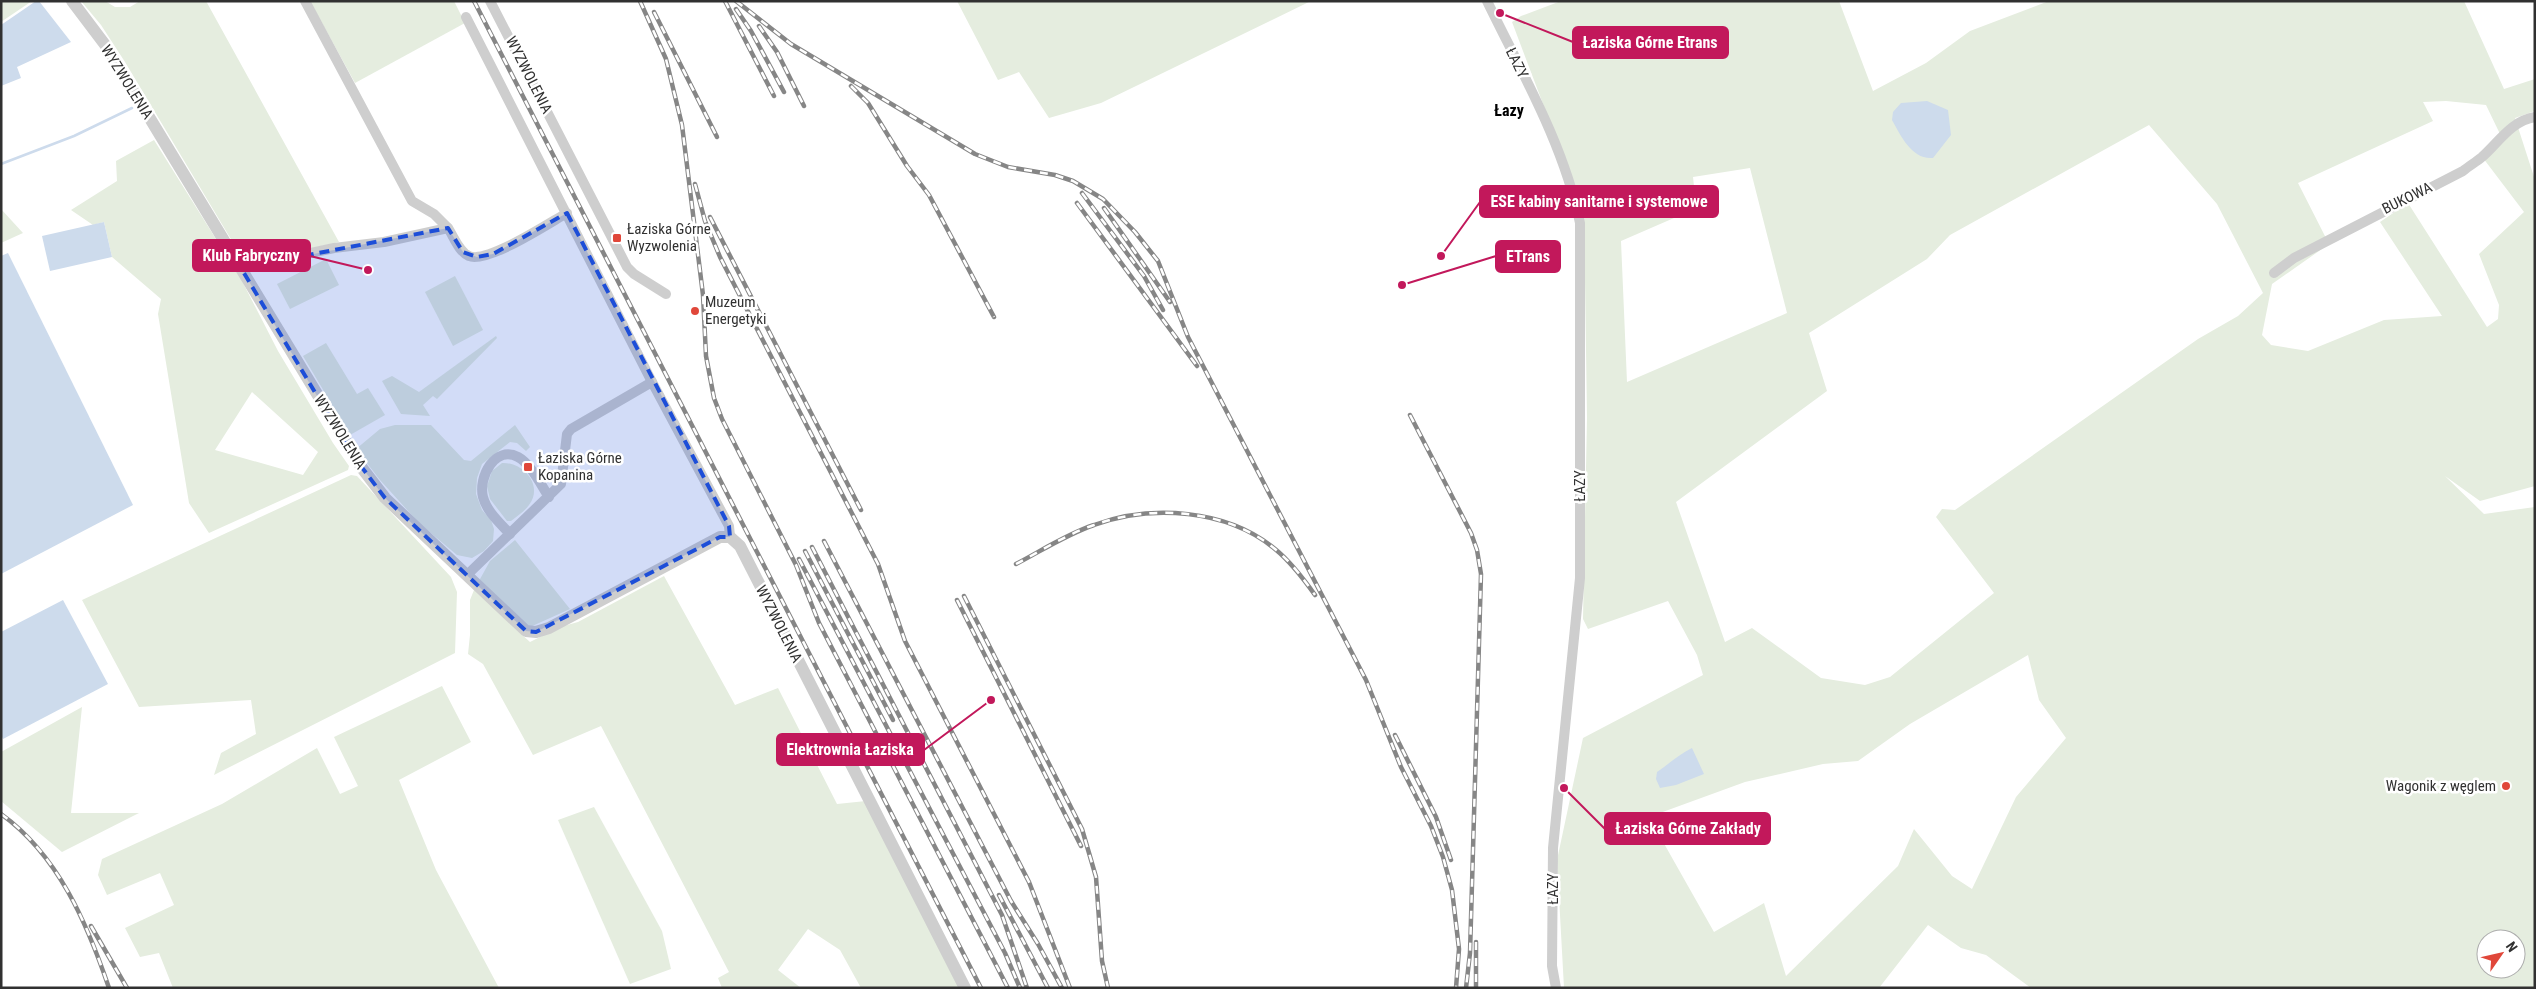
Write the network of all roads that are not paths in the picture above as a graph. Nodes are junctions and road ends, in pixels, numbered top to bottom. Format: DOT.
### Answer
graph roads {
  1 [pos="72,1"];
  2 [pos="305,1"];
  3 [pos="490,1"];
  4 [pos="1487,1"];
  5 [pos="466,17"];
  6 [pos="2535,117"];
  7 [pos="567,213"];
  8 [pos="448,228"];
  9 [pos="240,268"];
  10 [pos="2274,273"];
  11 [pos="666,294"];
  12 [pos="652,382"];
  13 [pos="549,497"];
  14 [pos="510,534"];
  15 [pos="730,537"];
  16 [pos="467,575"];
  17 [pos="965,988"];
  18 [pos="1556,988"];
  1 -- 9 [label="street, WYZWOLENIA"];
  2 -- 8 [label="street"];
  3 -- 11 [label="street, WYZWOLENIA"];
  4 -- 18 [label="street, ŁAZY"];
  5 -- 7 [label="street, WYZWOLENIA"];
  6 -- 10 [label="street, BUKOWA"];
  7 -- 8 [label="street"];
  7 -- 12 [label="street, WYZWOLENIA"];
  8 -- 9 [label="street"];
  9 -- 16 [label="street, WYZWOLENIA"];
  12 -- 13 [label="street"];
  12 -- 15 [label="street, WYZWOLENIA"];
  13 -- 14 [label="street"];
  13 -- 14 [label="street"];
  14 -- 16 [label="street"];
  15 -- 16 [label="street, WYZWOLENIA"];
  15 -- 17 [label="street, WYZWOLENIA"];
}
